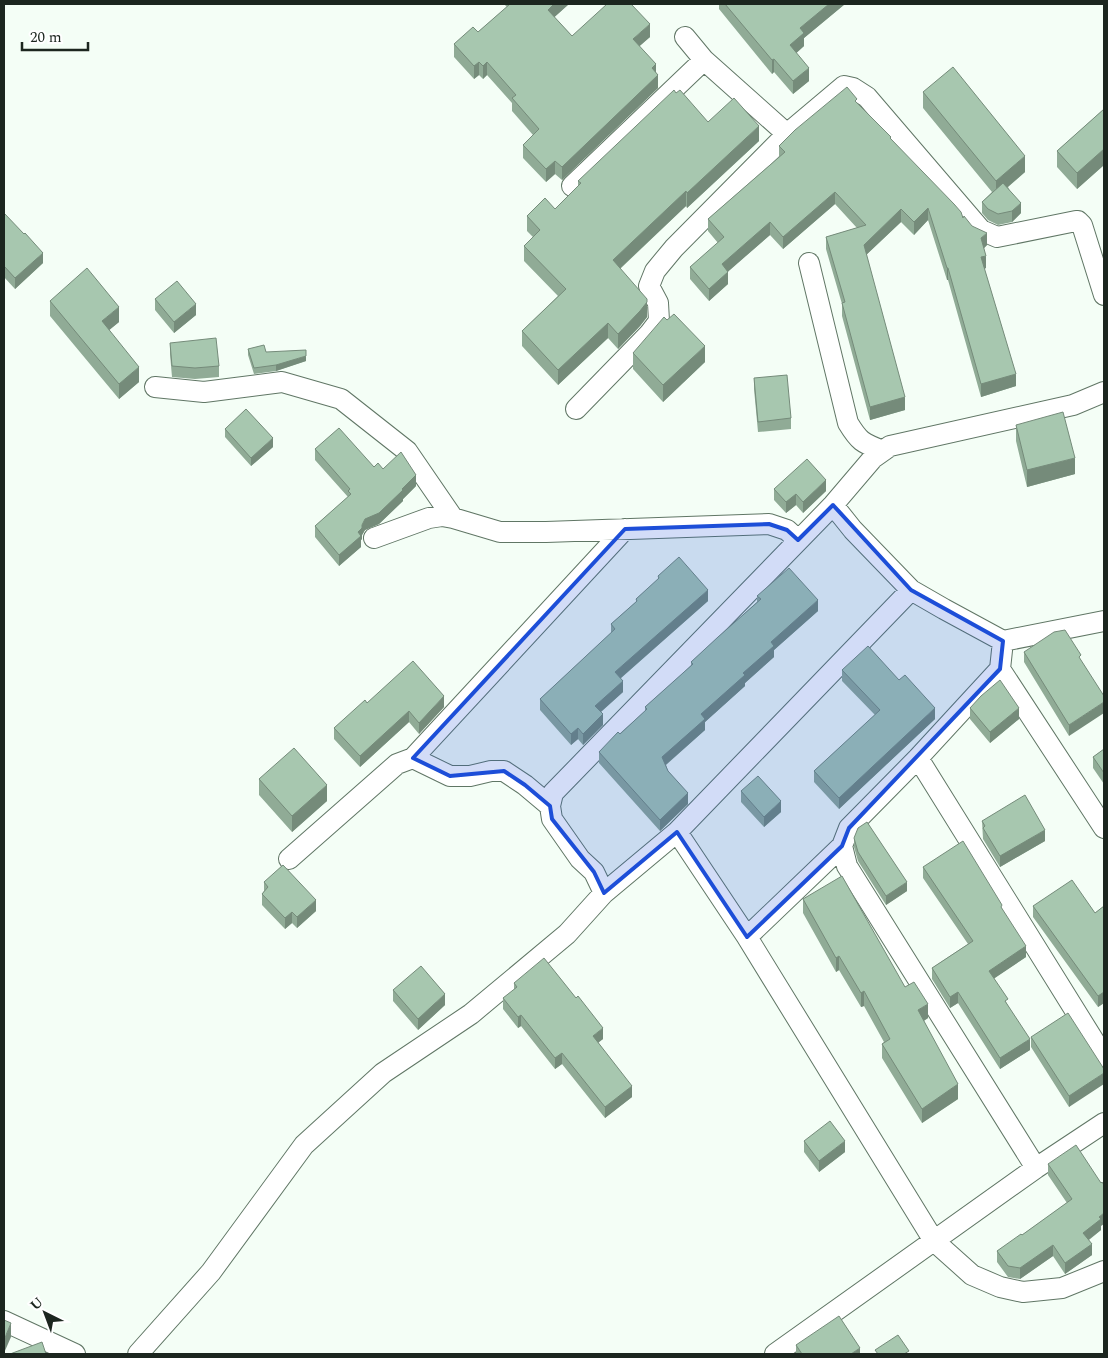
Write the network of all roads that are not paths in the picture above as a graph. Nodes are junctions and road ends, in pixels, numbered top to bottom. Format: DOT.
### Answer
graph roads {
  1 [pos="685,37"];
  2 [pos="704,60"];
  3 [pos="787,134"];
  4 [pos="572,186"];
  5 [pos="809,263"];
  6 [pos="1104,295"];
  7 [pos="155,387"];
  8 [pos="1104,392"];
  9 [pos="576,409"];
  10 [pos="878,454"];
  11 [pos="833,505"];
  12 [pos="453,518"];
  13 [pos="625,529"];
  14 [pos="374,538"];
  15 [pos="798,540"];
  16 [pos="911,590"];
  17 [pos="1104,621"];
  18 [pos="1003,640"];
  19 [pos="1000,669"];
  20 [pos="413,758"];
  21 [pos="918,758"];
  22 [pos="550,806"];
  23 [pos="1104,828"];
  24 [pos="677,832"];
  25 [pos="842,846"];
  26 [pos="289,859"];
  27 [pos="604,893"];
  28 [pos="747,937"];
  29 [pos="1104,1057"];
  30 [pos="1104,1124"];
  31 [pos="1036,1168"];
  32 [pos="934,1241"];
  33 [pos="1104,1271"];
  34 [pos="4,1321"];
  35 [pos="75,1354"];
  36 [pos="138,1354"];
  37 [pos="775,1354"];
  1 -- 2 [label="street"];
  2 -- 3 [label="street"];
  2 -- 4 [label="street"];
  3 -- 6 [label="street"];
  3 -- 9 [label="street"];
  5 -- 10 [label="street"];
  7 -- 12 [label="street"];
  8 -- 10 [label="street"];
  10 -- 11 [label="street"];
  11 -- 15 [label="street"];
  11 -- 16 [label="street"];
  12 -- 13 [label="street"];
  12 -- 14 [label="street"];
  13 -- 15 [label="street"];
  13 -- 20 [label="street"];
  15 -- 22 [label="street"];
  16 -- 18 [label="street"];
  16 -- 24 [label="street"];
  17 -- 18 [label="street"];
  18 -- 19 [label="street"];
  19 -- 21 [label="street"];
  19 -- 23 [label="street"];
  20 -- 22 [label="street"];
  20 -- 26 [label="street"];
  21 -- 25 [label="street"];
  21 -- 29 [label="street"];
  22 -- 27 [label="street"];
  24 -- 27 [label="street"];
  24 -- 28 [label="street"];
  25 -- 28 [label="street"];
  25 -- 31 [label="street"];
  27 -- 36 [label="street"];
  28 -- 32 [label="street"];
  30 -- 31 [label="street"];
  31 -- 32 [label="street"];
  32 -- 33 [label="street"];
  32 -- 37 [label="street"];
  34 -- 35 [label="street"];
}
